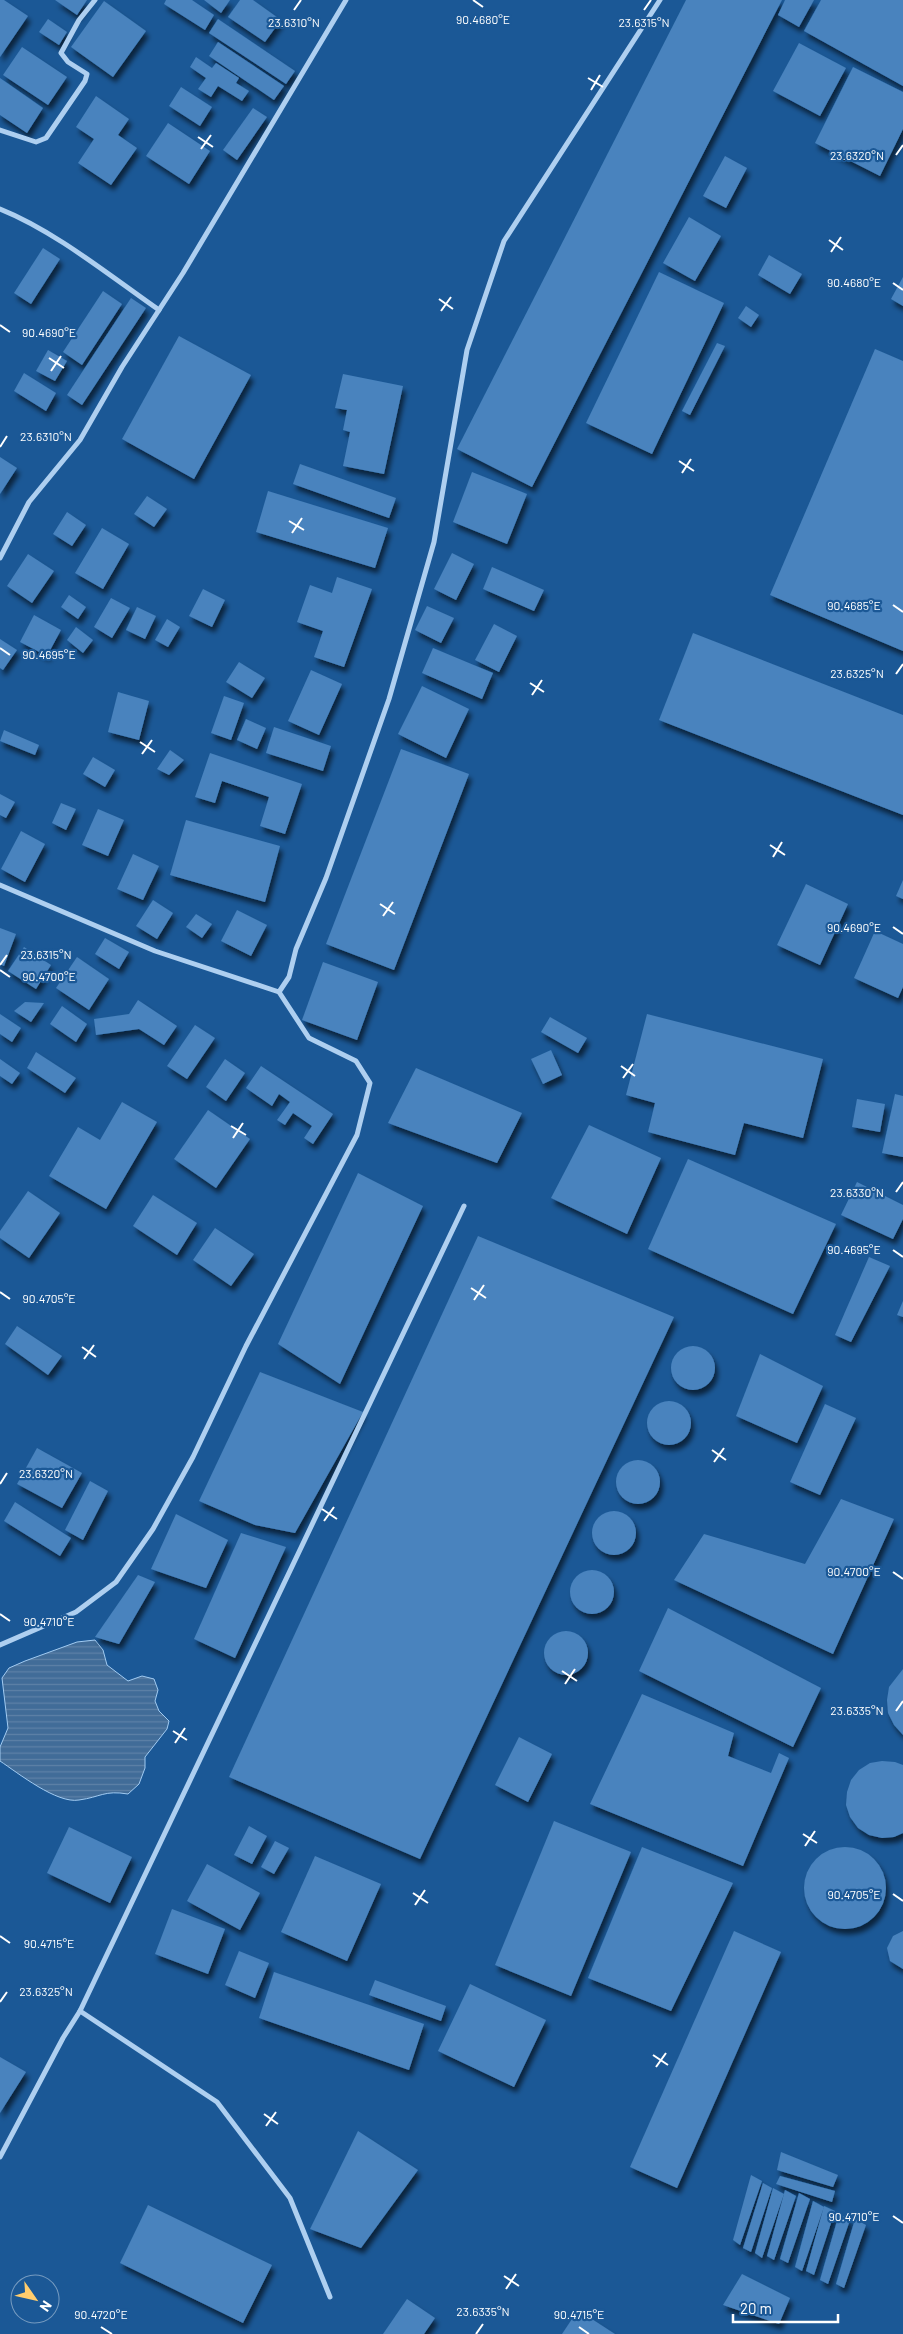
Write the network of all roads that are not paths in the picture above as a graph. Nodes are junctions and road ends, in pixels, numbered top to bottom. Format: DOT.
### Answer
graph roads {
  1 [pos="95,0"];
  2 [pos="346,0"];
  3 [pos="660,0"];
  4 [pos="0,130"];
  5 [pos="0,209"];
  6 [pos="159,310"];
  7 [pos="0,558"];
  8 [pos="0,885"];
  9 [pos="279,992"];
  10 [pos="464,1206"];
  11 [pos="0,1645"];
  12 [pos="80,2011"];
  13 [pos="0,2157"];
  14 [pos="330,2298"];
  1 -- 4 [label="street"];
  2 -- 6 [label="street"];
  3 -- 9 [label="street"];
  5 -- 6 [label="street"];
  6 -- 7 [label="street"];
  8 -- 9 [label="street"];
  9 -- 11 [label="street"];
  10 -- 12 [label="street"];
  12 -- 13 [label="street"];
  12 -- 14 [label="street"];
}
